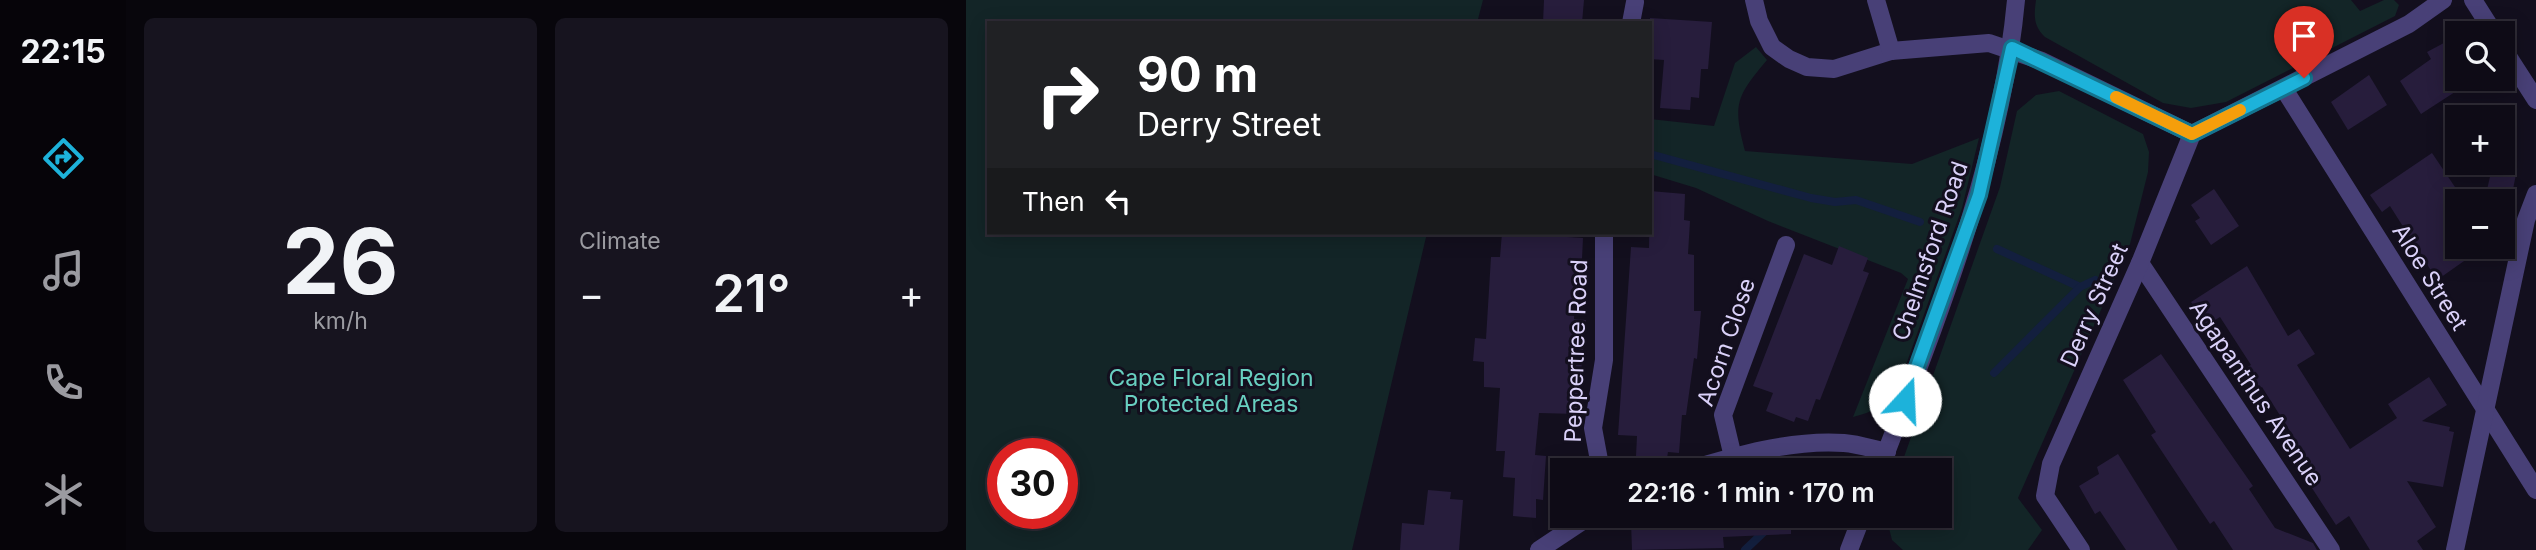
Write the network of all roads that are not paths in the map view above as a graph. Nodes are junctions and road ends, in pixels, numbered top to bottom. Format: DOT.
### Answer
graph roads {
  1 [pos="1755,0"];
  2 [pos="1876,0"];
  3 [pos="2016,0"];
  4 [pos="2442,0"];
  5 [pos="2473,0"];
  6 [pos="1635,2"];
  7 [pos="1631,21"];
  8 [pos="2486,21"];
  9 [pos="2012,48"];
  10 [pos="1891,51"];
  11 [pos="2515,67"];
  12 [pos="2284,89"];
  13 [pos="2536,100"];
  14 [pos="2192,134"];
  15 [pos="2536,194"];
  16 [pos="1604,235"];
  17 [pos="1786,245"];
  18 [pos="2140,263"];
  19 [pos="2485,412"];
  20 [pos="1886,452"];
  21 [pos="1732,457"];
  22 [pos="1599,458"];
  23 [pos="1729,458"];
  24 [pos="1884,458"];
  25 [pos="2536,490"];
  26 [pos="1572,528"];
  27 [pos="1859,528"];
  28 [pos="1854,548"];
  29 [pos="1539,550"];
  30 [pos="2081,550"];
  31 [pos="2331,550"];
  32 [pos="2455,550"];
  1 -- 10 [label="street"];
  2 -- 10 [label="street"];
  3 -- 9 [label="street, Chelmsford Road"];
  4 -- 12 [label="street"];
  5 -- 8 [label="street"];
  6 -- 7 [label="street"];
  9 -- 10 [label="street"];
  9 -- 14 [label="street"];
  9 -- 20 [label="street, Chelmsford Road"];
  11 -- 13 [label="street"];
  12 -- 14 [label="street"];
  12 -- 19 [label="street, Aloe Street"];
  14 -- 18 [label="street, Derry Street"];
  15 -- 19 [label="street"];
  16 -- 22 [label="street, Peppertree Road"];
  17 -- 21 [label="street, Acorn Close"];
  18 -- 30 [label="street, Derry Street"];
  18 -- 31 [label="street, Agapanthus Avenue"];
  19 -- 25 [label="street, Aloe Street"];
  19 -- 32 [label="street"];
  20 -- 21 [label="street"];
  20 -- 24 [label="street, Chelmsford Road"];
  21 -- 23 [label="street"];
  26 -- 29 [label="street"];
  27 -- 28 [label="street"];
}
